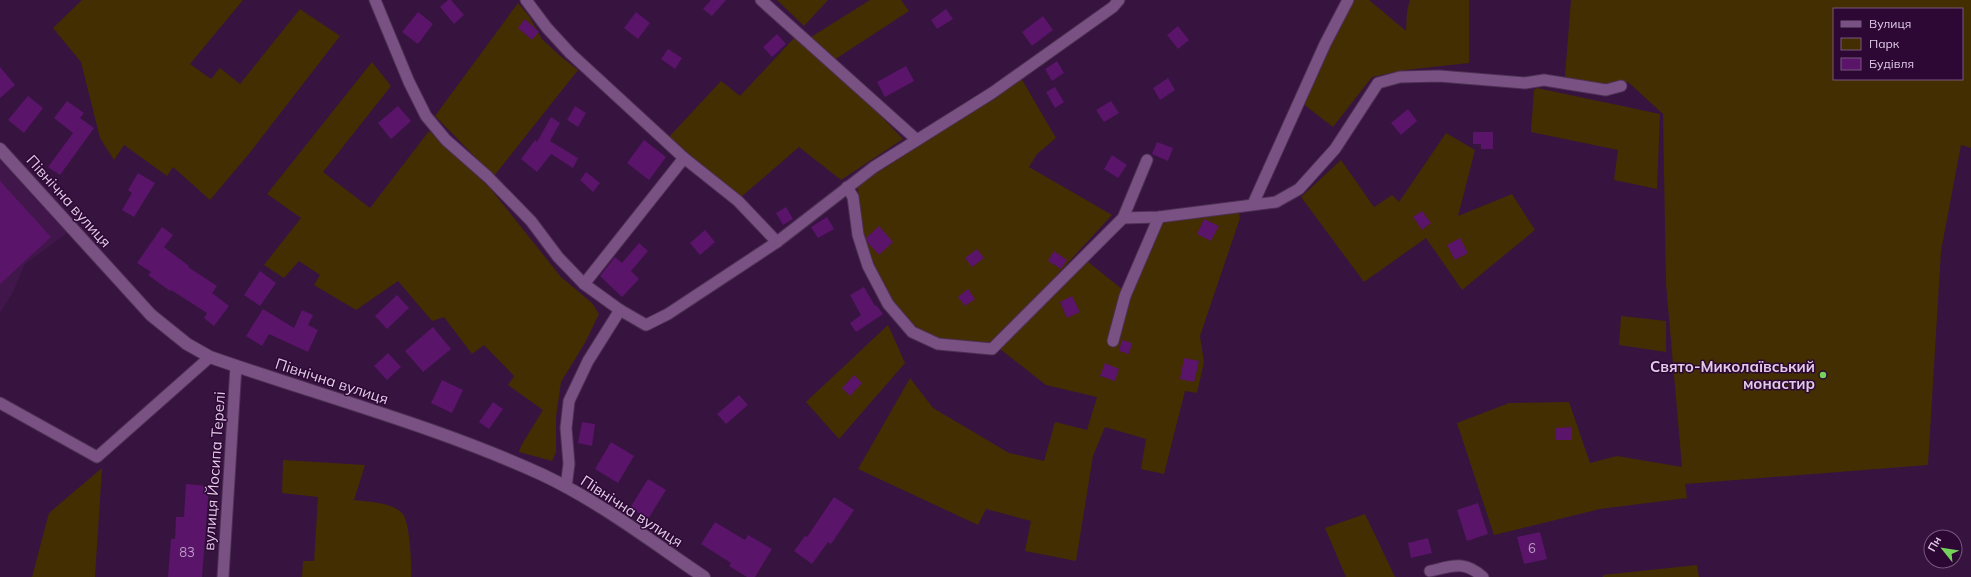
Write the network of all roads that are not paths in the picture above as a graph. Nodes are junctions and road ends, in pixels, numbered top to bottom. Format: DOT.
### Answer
graph roads {
  1 [pos="375,0"];
  2 [pos="526,0"];
  3 [pos="761,0"];
  4 [pos="1119,0"];
  5 [pos="1348,0"];
  6 [pos="1621,86"];
  7 [pos="917,140"];
  8 [pos="0,149"];
  9 [pos="684,158"];
  10 [pos="1147,160"];
  11 [pos="847,186"];
  12 [pos="1253,204"];
  13 [pos="1159,217"];
  14 [pos="1123,218"];
  15 [pos="777,242"];
  16 [pos="584,284"];
  17 [pos="620,310"];
  18 [pos="1112,341"];
  19 [pos="210,357"];
  20 [pos="236,366"];
  21 [pos="0,403"];
  22 [pos="566,487"];
  23 [pos="1430,571"];
  24 [pos="222,577"];
  25 [pos="704,577"];
  26 [pos="1483,577"];
  1 -- 16 [label="street"];
  2 -- 9 [label="street"];
  3 -- 7 [label="street"];
  4 -- 7 [label="street"];
  5 -- 12 [label="street"];
  6 -- 12 [label="street"];
  7 -- 11 [label="street"];
  8 -- 19 [label="street, Північна вулиця"];
  9 -- 15 [label="street"];
  9 -- 16 [label="street"];
  10 -- 14 [label="street"];
  11 -- 14 [label="street"];
  11 -- 15 [label="street"];
  12 -- 13 [label="street"];
  13 -- 14 [label="street"];
  13 -- 18 [label="street"];
  15 -- 17 [label="street"];
  16 -- 17 [label="street"];
  17 -- 22 [label="street"];
  19 -- 20 [label="street, Північна вулиця"];
  19 -- 21 [label="street"];
  20 -- 22 [label="street, Північна вулиця"];
  20 -- 24 [label="street, вулиця Йосипа Терелі"];
  22 -- 25 [label="street, Північна вулиця"];
  23 -- 26 [label="street"];
}
